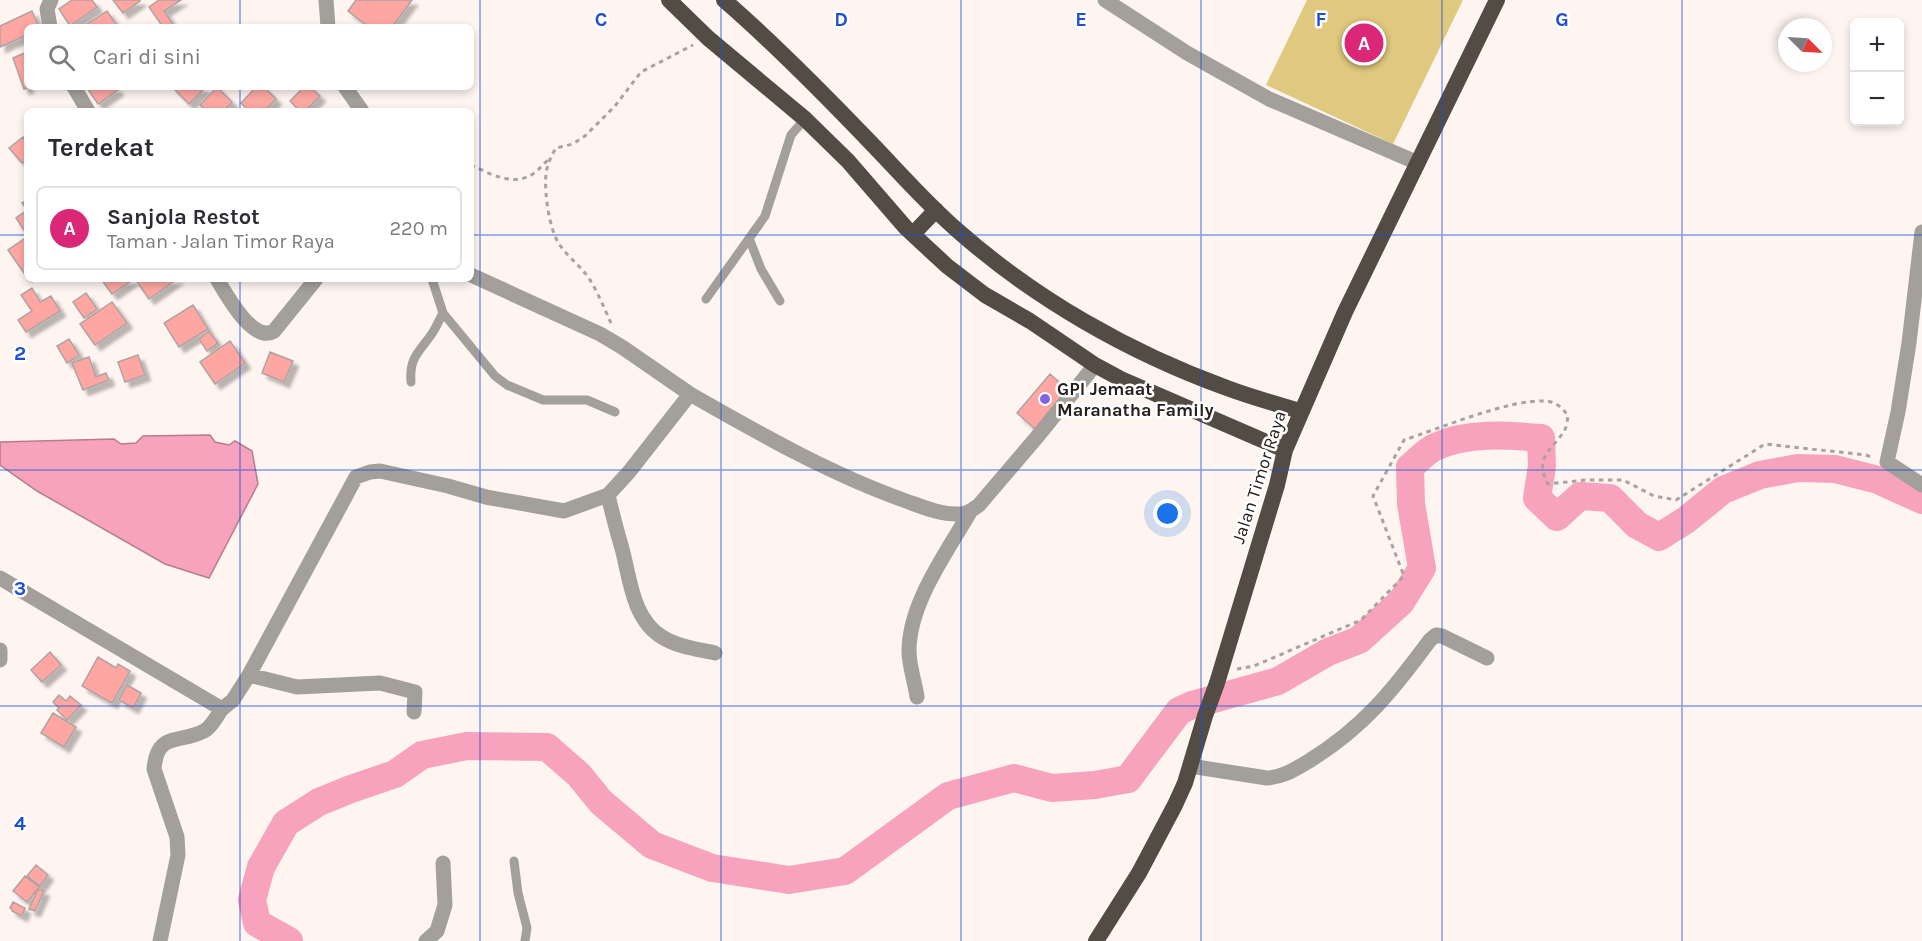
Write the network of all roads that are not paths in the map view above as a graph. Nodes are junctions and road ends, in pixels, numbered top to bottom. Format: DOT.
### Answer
graph roads {
  1 [pos="51,0"];
  2 [pos="326,0"];
  3 [pos="669,0"];
  4 [pos="1105,0"];
  5 [pos="1497,0"];
  6 [pos="730,2"];
  7 [pos="50,24"];
  8 [pos="328,24"];
  9 [pos="76,90"];
  10 [pos="347,90"];
  11 [pos="86,108"];
  12 [pos="360,108"];
  13 [pos="805,119"];
  14 [pos="1418,163"];
  15 [pos="936,210"];
  16 [pos="1922,232"];
  17 [pos="913,234"];
  18 [pos="749,238"];
  19 [pos="474,276"];
  20 [pos="219,282"];
  21 [pos="314,282"];
  22 [pos="433,282"];
  23 [pos="706,299"];
  24 [pos="780,301"];
  25 [pos="443,313"];
  26 [pos="1095,365"];
  27 [pos="411,382"];
  28 [pos="690,394"];
  29 [pos="1300,411"];
  30 [pos="615,412"];
  31 [pos="1285,450"];
  32 [pos="1922,485"];
  33 [pos="608,495"];
  34 [pos="970,512"];
  35 [pos="0,578"];
  36 [pos="0,650"];
  37 [pos="715,653"];
  38 [pos="1487,658"];
  39 [pos="0,660"];
  40 [pos="249,675"];
  41 [pos="917,697"];
  42 [pos="222,709"];
  43 [pos="414,712"];
  44 [pos="1190,766"];
  45 [pos="513,861"];
  46 [pos="443,863"];
  47 [pos="160,941"];
  48 [pos="426,941"];
  49 [pos="525,941"];
  50 [pos="1096,941"];
  1 -- 7 [label="street"];
  2 -- 8 [label="street"];
  3 -- 13 [label="highway"];
  4 -- 14 [label="street"];
  5 -- 14 [label="highway, Jalan Timor Raya"];
  6 -- 15 [label="highway"];
  9 -- 11 [label="street"];
  10 -- 12 [label="street"];
  13 -- 17 [label="highway"];
  13 -- 18 [label="lane"];
  14 -- 29 [label="highway, Jalan Timor Raya"];
  15 -- 17 [label="highway"];
  15 -- 29 [label="highway"];
  16 -- 32 [label="street"];
  17 -- 26 [label="highway"];
  18 -- 23 [label="lane"];
  18 -- 24 [label="lane"];
  19 -- 28 [label="street"];
  20 -- 21 [label="street"];
  22 -- 25 [label="lane"];
  25 -- 27 [label="lane"];
  25 -- 30 [label="lane"];
  26 -- 31 [label="highway"];
  26 -- 34 [label="street"];
  28 -- 33 [label="street"];
  28 -- 34 [label="street"];
  29 -- 31 [label="highway, Jalan Timor Raya"];
  31 -- 44 [label="highway, Jalan Timor Raya"];
  33 -- 37 [label="street"];
  33 -- 40 [label="street"];
  34 -- 41 [label="street"];
  35 -- 42 [label="street"];
  36 -- 39 [label="street"];
  38 -- 44 [label="street"];
  40 -- 42 [label="street"];
  40 -- 43 [label="street"];
  42 -- 47 [label="street"];
  44 -- 50 [label="highway, Jalan Timor Raya"];
  45 -- 49 [label="lane"];
  46 -- 48 [label="street"];
}
